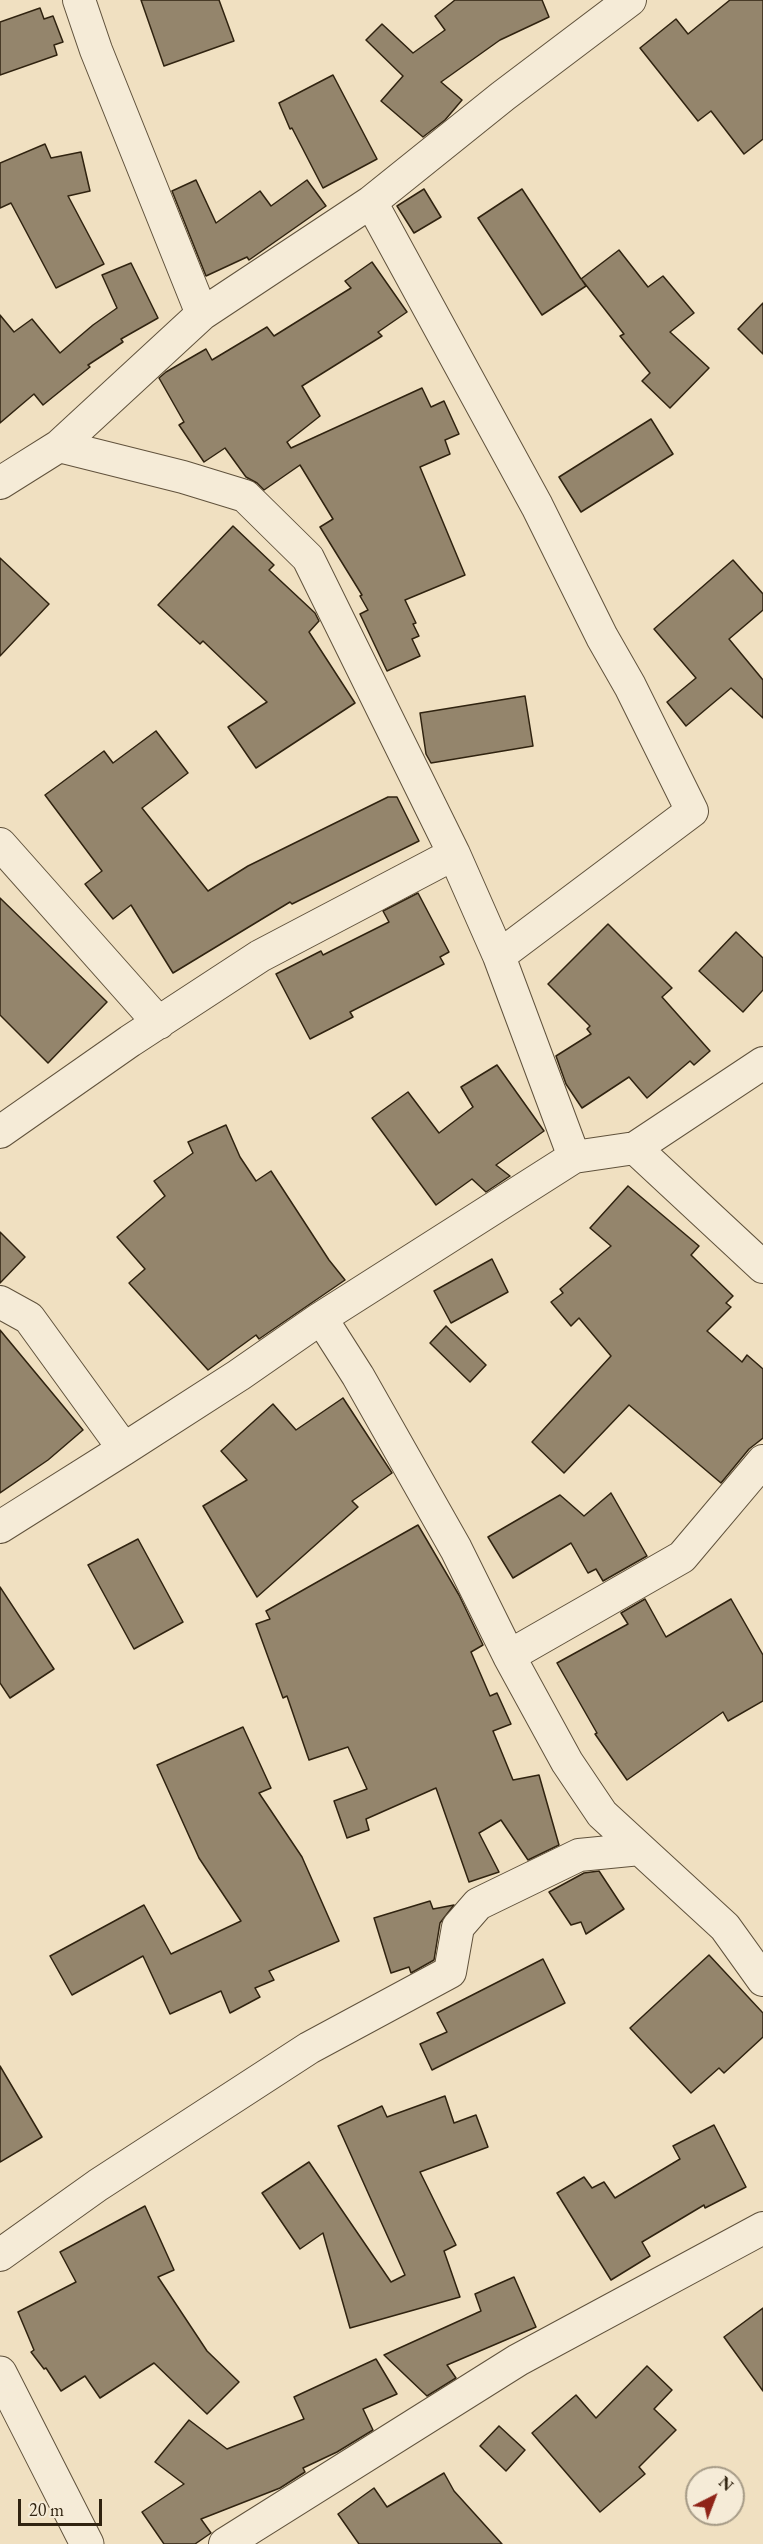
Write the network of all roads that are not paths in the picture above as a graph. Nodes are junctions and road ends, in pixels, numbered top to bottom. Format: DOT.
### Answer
graph roads {
  1 [pos="79,0"];
  2 [pos="630,0"];
  3 [pos="371,202"];
  4 [pos="202,314"];
  5 [pos="59,446"];
  6 [pos="0,483"];
  7 [pos="0,844"];
  8 [pos="454,854"];
  9 [pos="500,956"];
  10 [pos="159,1023"];
  11 [pos="761,1066"];
  12 [pos="0,1132"];
  13 [pos="635,1148"];
  14 [pos="574,1157"];
  15 [pos="763,1267"];
  16 [pos="0,1302"];
  17 [pos="321,1318"];
  18 [pos="124,1449"];
  19 [pos="763,1461"];
  20 [pos="0,1527"];
  21 [pos="509,1656"];
  22 [pos="640,1849"];
  23 [pos="763,1980"];
  24 [pos="763,2228"];
  25 [pos="0,2255"];
  26 [pos="0,2373"];
  27 [pos="87,2544"];
  28 [pos="225,2544"];
  1 -- 4 [label="street"];
  2 -- 3 [label="street"];
  3 -- 4 [label="street"];
  3 -- 9 [label="street"];
  4 -- 5 [label="street"];
  5 -- 6 [label="street"];
  5 -- 8 [label="street"];
  7 -- 10 [label="street"];
  8 -- 9 [label="street"];
  8 -- 10 [label="street"];
  9 -- 14 [label="street"];
  10 -- 12 [label="street"];
  11 -- 13 [label="street"];
  13 -- 14 [label="street"];
  13 -- 15 [label="street"];
  14 -- 17 [label="street"];
  16 -- 18 [label="street"];
  17 -- 18 [label="street"];
  17 -- 21 [label="street"];
  18 -- 20 [label="street"];
  19 -- 21 [label="street"];
  21 -- 22 [label="street"];
  22 -- 23 [label="street"];
  22 -- 25 [label="street"];
  24 -- 28 [label="street"];
  26 -- 27 [label="street"];
}
